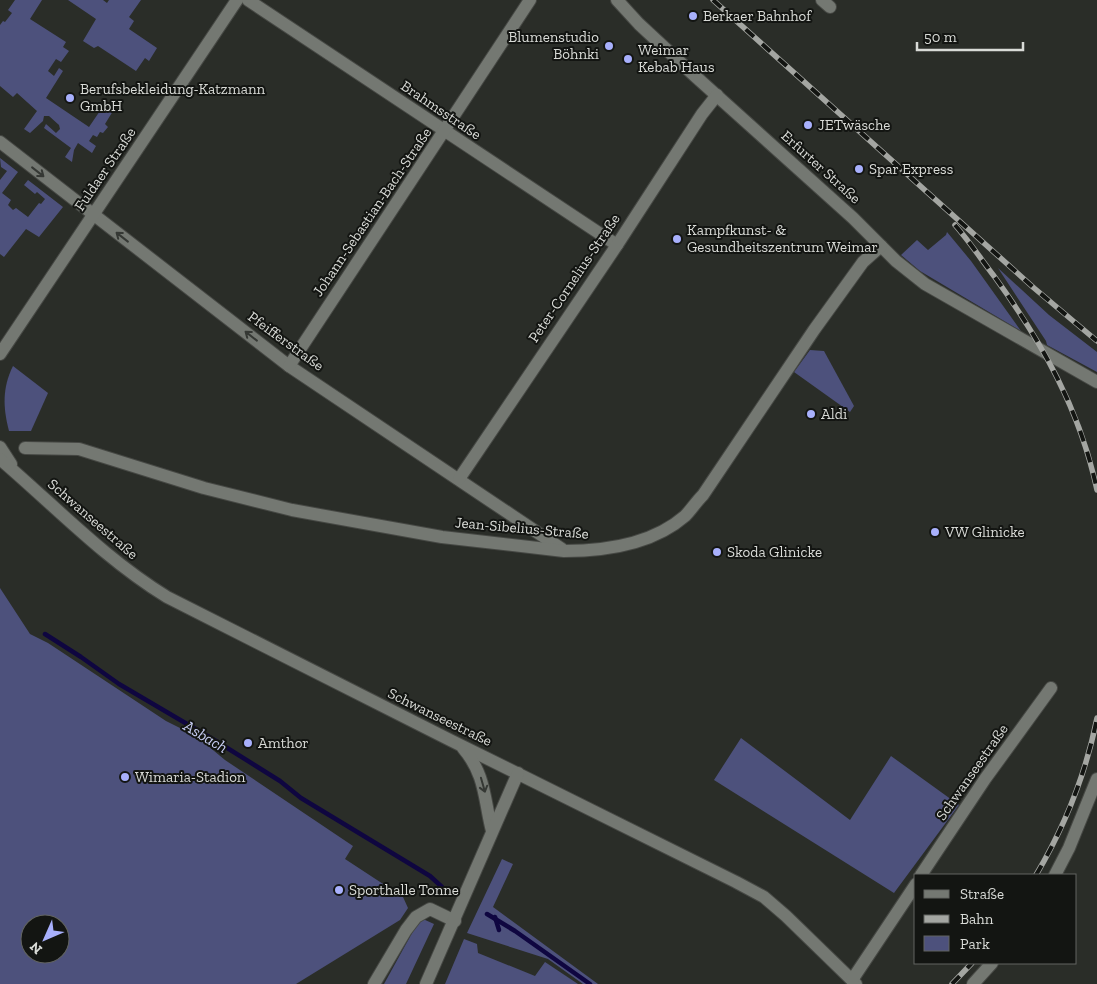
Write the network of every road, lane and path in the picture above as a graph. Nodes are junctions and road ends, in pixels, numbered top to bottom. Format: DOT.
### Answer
graph roads {
  1 [pos="237,0"];
  2 [pos="248,0"];
  3 [pos="530,0"];
  4 [pos="617,0"];
  5 [pos="717,95"];
  6 [pos="445,132"];
  7 [pos="0,142"];
  8 [pos="94,215"];
  9 [pos="617,245"];
  10 [pos="881,246"];
  11 [pos="0,354"];
  12 [pos="289,366"];
  13 [pos="1097,382"];
  14 [pos="0,447"];
  15 [pos="24,448"];
  16 [pos="0,459"];
  17 [pos="18,475"];
  18 [pos="459,479"];
  19 [pos="564,551"];
  20 [pos="1051,688"];
  21 [pos="460,745"];
  22 [pos="518,773"];
  23 [pos="1097,779"];
  24 [pos="492,832"];
  25 [pos="922,874"];
  26 [pos="1055,874"];
  27 [pos="914,887"];
  28 [pos="455,921"];
  29 [pos="991,964"];
  30 [pos="854,982"];
  31 [pos="374,984"];
  32 [pos="426,984"];
  33 [pos="973,984"];
  1 -- 8 [label="street, Fuldaer Straße"];
  2 -- 6 [label="street, Brahmsstraße"];
  3 -- 6 [label="street, Johann-Sebastian-Bach-Straße"];
  4 -- 5 [label="street, Erfurter Straße"];
  5 -- 9 [label="street, Peter-Cornelius-Straße"];
  5 -- 10 [label="street, Erfurter Straße"];
  6 -- 9 [label="street, Brahmsstraße"];
  6 -- 12 [label="street, Johann-Sebastian-Bach-Straße"];
  7 -- 8 [label="street, Pfeifferstraße, one-way"];
  8 -- 11 [label="street, Fuldaer Straße"];
  12 -- 8 [label="street, Pfeifferstraße, one-way"];
  9 -- 18 [label="street, Peter-Cornelius-Straße"];
  10 -- 13 [label="street, Erfurter Straße"];
  10 -- 19 [label="street, Jean-Sibelius-Straße"];
  12 -- 18 [label="street, Pfeifferstraße"];
  14 -- 17 [label="street, Schwanseestraße"];
  15 -- 19 [label="street, Jean-Sibelius-Straße"];
  16 -- 17 [label="street, Schwanseestraße"];
  17 -- 21 [label="street, Schwanseestraße"];
  18 -- 19 [label="street, Pfeifferstraße"];
  20 -- 25 [label="street, Schwanseestraße"];
  21 -- 22 [label="street, Schwanseestraße"];
  21 -- 24 [label="street, one-way"];
  22 -- 24 [label="street"];
  22 -- 30 [label="street, Schwanseestraße"];
  23 -- 26 [label="street"];
  24 -- 28 [label="street"];
  27 -- 30 [label="street, Schwanseestraße"];
  28 -- 31 [label="street"];
  28 -- 32 [label="street"];
  29 -- 33 [label="street"];
}
